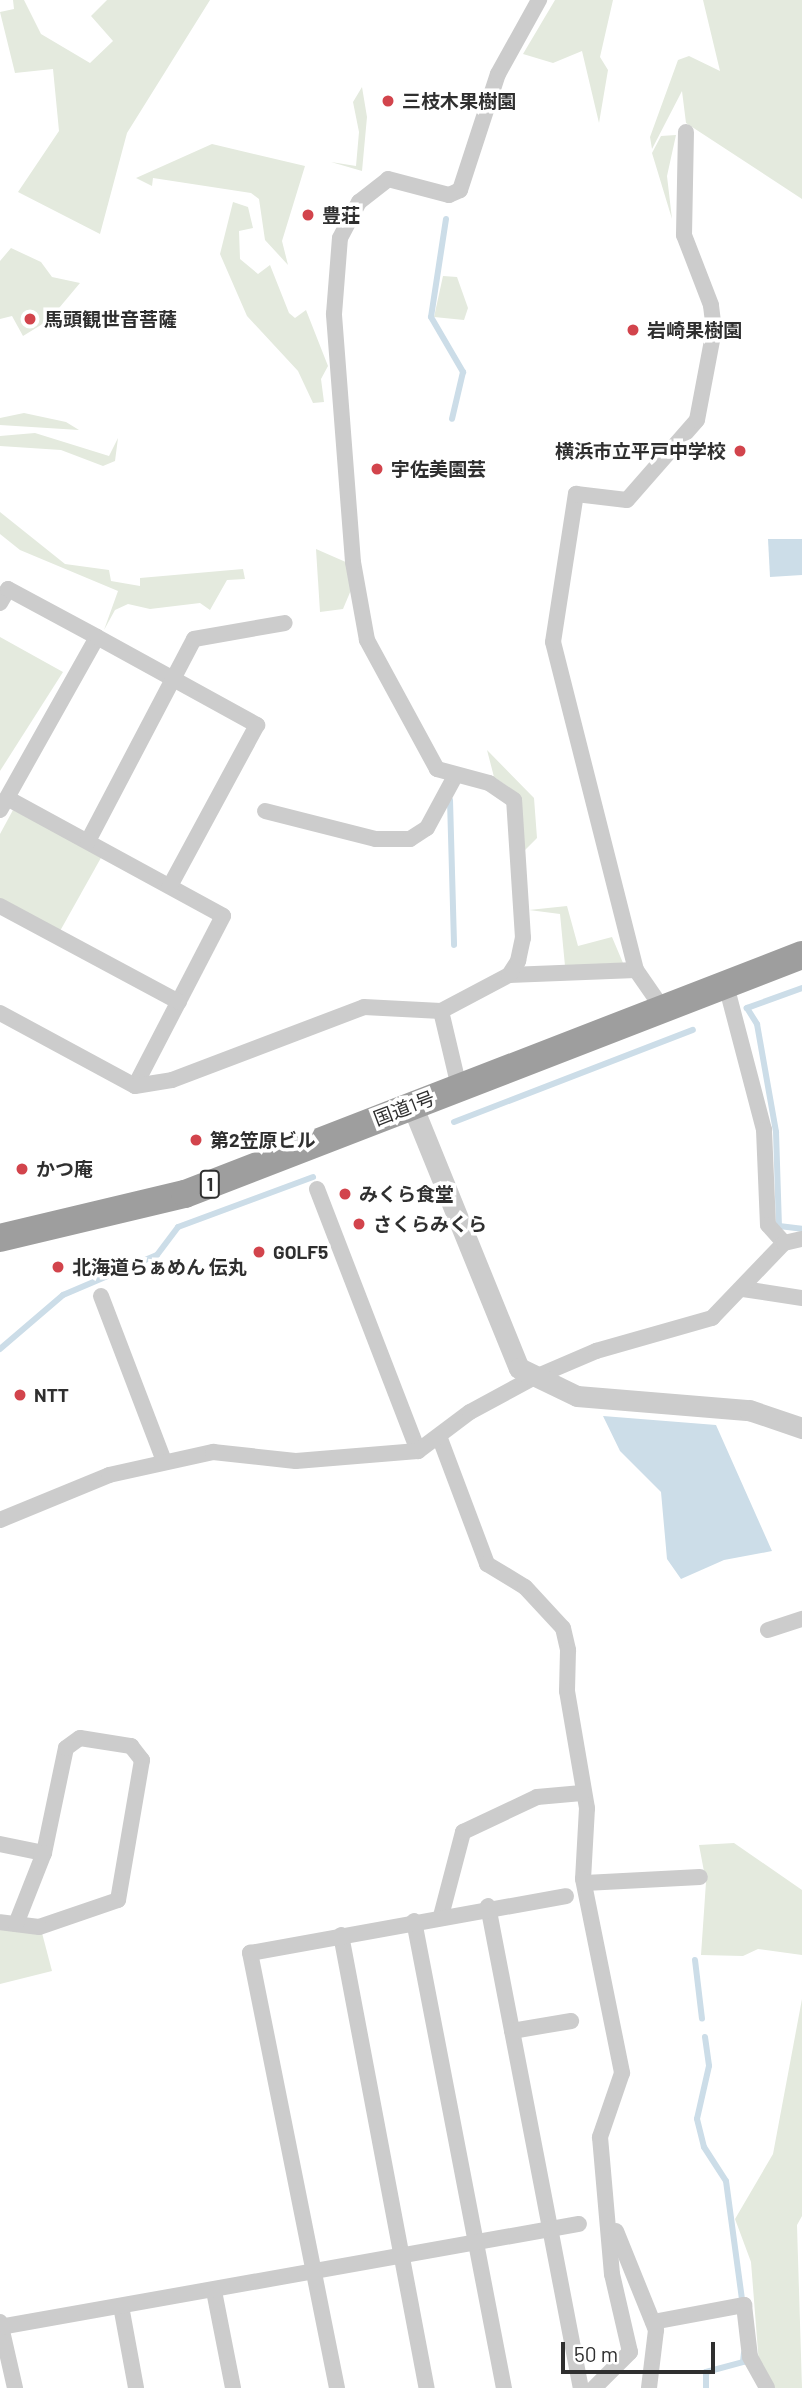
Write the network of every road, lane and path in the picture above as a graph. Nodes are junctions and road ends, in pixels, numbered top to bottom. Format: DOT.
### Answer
graph roads {
  1 [pos="539,0"];
  2 [pos="686,132"];
  3 [pos="0,603"];
  4 [pos="285,623"];
  5 [pos="97,637"];
  6 [pos="173,678"];
  7 [pos="454,778"];
  8 [pos="4,804"];
  9 [pos="265,811"];
  10 [pos="88,841"];
  11 [pos="170,886"];
  12 [pos="0,906"];
  13 [pos="802,955"];
  14 [pos="636,970"];
  15 [pos="509,975"];
  16 [pos="726,985"];
  17 [pos="178,1002"];
  18 [pos="663,1009"];
  19 [pos="441,1011"];
  20 [pos="0,1013"];
  21 [pos="135,1086"];
  22 [pos="459,1087"];
  23 [pos="412,1105"];
  24 [pos="317,1189"];
  25 [pos="0,1238"];
  26 [pos="802,1239"];
  27 [pos="783,1243"];
  28 [pos="743,1289"];
  29 [pos="101,1296"];
  30 [pos="802,1298"];
  31 [pos="533,1378"];
  32 [pos="802,1428"];
  33 [pos="439,1436"];
  34 [pos="418,1451"];
  35 [pos="164,1461"];
  36 [pos="0,1520"];
  37 [pos="802,1619"];
  38 [pos="768,1630"];
  39 [pos="582,1793"];
  40 [pos="0,1844"];
  41 [pos="44,1853"];
  42 [pos="700,1877"];
  43 [pos="584,1883"];
  44 [pos="566,1896"];
  45 [pos="488,1906"];
  46 [pos="441,1916"];
  47 [pos="414,1921"];
  48 [pos="8,1923"];
  49 [pos="341,1936"];
  50 [pos="571,2021"];
  51 [pos="512,2031"];
  52 [pos="612,2219"];
  53 [pos="579,2224"];
  54 [pos="551,2231"];
  55 [pos="476,2244"];
  56 [pos="402,2259"];
  57 [pos="314,2270"];
  58 [pos="214,2291"];
  59 [pos="121,2306"];
  60 [pos="653,2322"];
  61 [pos="0,2325"];
  62 [pos="15,2388"];
  63 [pos="136,2388"];
  64 [pos="233,2388"];
  65 [pos="337,2388"];
  66 [pos="427,2388"];
  67 [pos="504,2388"];
  68 [pos="581,2388"];
  69 [pos="594,2388"];
  70 [pos="649,2388"];
  71 [pos="767,2388"];
  1 -- 7 [label="street"];
  2 -- 14 [label="street"];
  3 -- 5 [label="street"];
  4 -- 6 [label="street"];
  5 -- 6 [label="street"];
  5 -- 8 [label="street"];
  6 -- 10 [label="street"];
  6 -- 11 [label="street"];
  7 -- 9 [label="street"];
  7 -- 15 [label="street"];
  8 -- 10 [label="street"];
  10 -- 11 [label="street"];
  11 -- 17 [label="street"];
  12 -- 17 [label="street"];
  13 -- 16 [label="highway, 国道1号 / 1"];
  14 -- 15 [label="street"];
  14 -- 18 [label="street"];
  15 -- 19 [label="street"];
  16 -- 18 [label="highway, 国道1号 / 1"];
  16 -- 27 [label="street"];
  17 -- 21 [label="street"];
  18 -- 22 [label="highway, 国道1号 / 1"];
  19 -- 21 [label="street"];
  19 -- 22 [label="street"];
  20 -- 21 [label="street"];
  22 -- 23 [label="highway, 国道1号 / 1"];
  23 -- 25 [label="highway, 国道1号 / 1"];
  23 -- 31 [label="street"];
  24 -- 34 [label="street"];
  26 -- 27 [label="street"];
  27 -- 28 [label="street"];
  28 -- 30 [label="street"];
  28 -- 31 [label="street"];
  29 -- 35 [label="street"];
  31 -- 32 [label="street"];
  31 -- 33 [label="street"];
  33 -- 34 [label="street"];
  33 -- 39 [label="street"];
  34 -- 35 [label="street"];
  35 -- 36 [label="street"];
  37 -- 38 [label="street"];
  39 -- 43 [label="street"];
  39 -- 46 [label="street"];
  40 -- 41 [label="street"];
  41 -- 48 [label="street"];
  41 -- 48 [label="street"];
  42 -- 43 [label="street"];
  43 -- 52 [label="street"];
  44 -- 45 [label="street"];
  45 -- 46 [label="street"];
  45 -- 51 [label="street"];
  46 -- 47 [label="street"];
  47 -- 49 [label="street"];
  47 -- 55 [label="street"];
  49 -- 56 [label="street"];
  49 -- 57 [label="street"];
  50 -- 51 [label="street"];
  51 -- 54 [label="street"];
  52 -- 60 [label="street"];
  52 -- 69 [label="street"];
  53 -- 54 [label="street"];
  54 -- 55 [label="street"];
  54 -- 68 [label="street"];
  55 -- 56 [label="street"];
  55 -- 67 [label="street"];
  56 -- 57 [label="street"];
  56 -- 66 [label="street"];
  57 -- 58 [label="street"];
  57 -- 65 [label="street"];
  58 -- 59 [label="street"];
  58 -- 64 [label="street"];
  59 -- 61 [label="street"];
  59 -- 63 [label="street"];
  60 -- 70 [label="street"];
  60 -- 71 [label="street"];
  61 -- 62 [label="street"];
}
